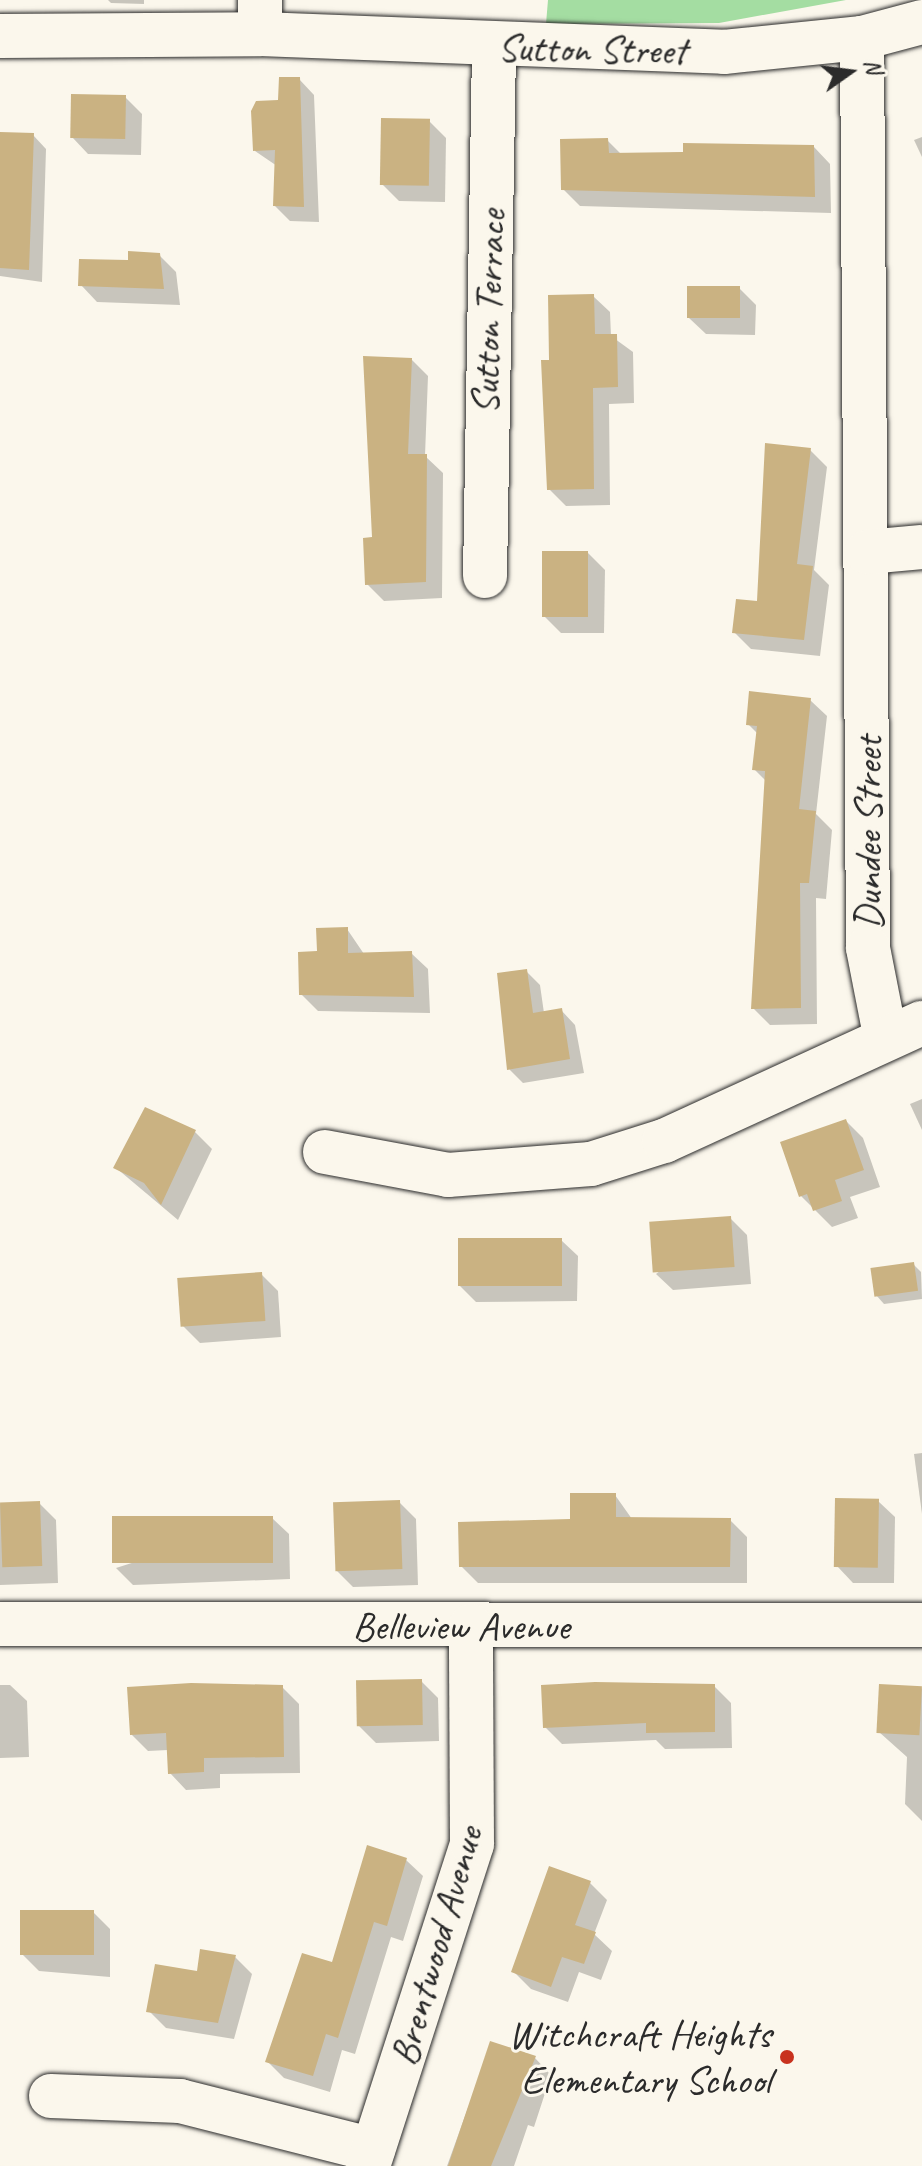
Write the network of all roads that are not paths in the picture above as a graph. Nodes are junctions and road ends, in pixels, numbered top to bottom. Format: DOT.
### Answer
graph roads {
  1 [pos="260,17"];
  2 [pos="922,22"];
  3 [pos="0,36"];
  4 [pos="862,38"];
  5 [pos="494,48"];
  6 [pos="922,547"];
  7 [pos="867,552"];
  8 [pos="485,576"];
  9 [pos="904,1029"];
  10 [pos="325,1152"];
  11 [pos="0,1624"];
  12 [pos="922,1625"];
  13 [pos="471,1626"];
  14 [pos="51,2096"];
  15 [pos="371,2158"];
  1 -- 3 [label="street, Sutton Street"];
  1 -- 5 [label="street, Sutton Street"];
  2 -- 4 [label="street, Sutton Street"];
  4 -- 5 [label="street, Sutton Street"];
  4 -- 7 [label="street, Dundee Street"];
  5 -- 8 [label="street, Sutton Terrace"];
  6 -- 7 [label="street"];
  7 -- 9 [label="street, Dundee Street"];
  9 -- 10 [label="street, Dundee Street"];
  11 -- 13 [label="street, Belleview Avenue"];
  12 -- 13 [label="street, Belleview Avenue"];
  13 -- 15 [label="street, Brentwood Avenue"];
  14 -- 15 [label="street"];
}
